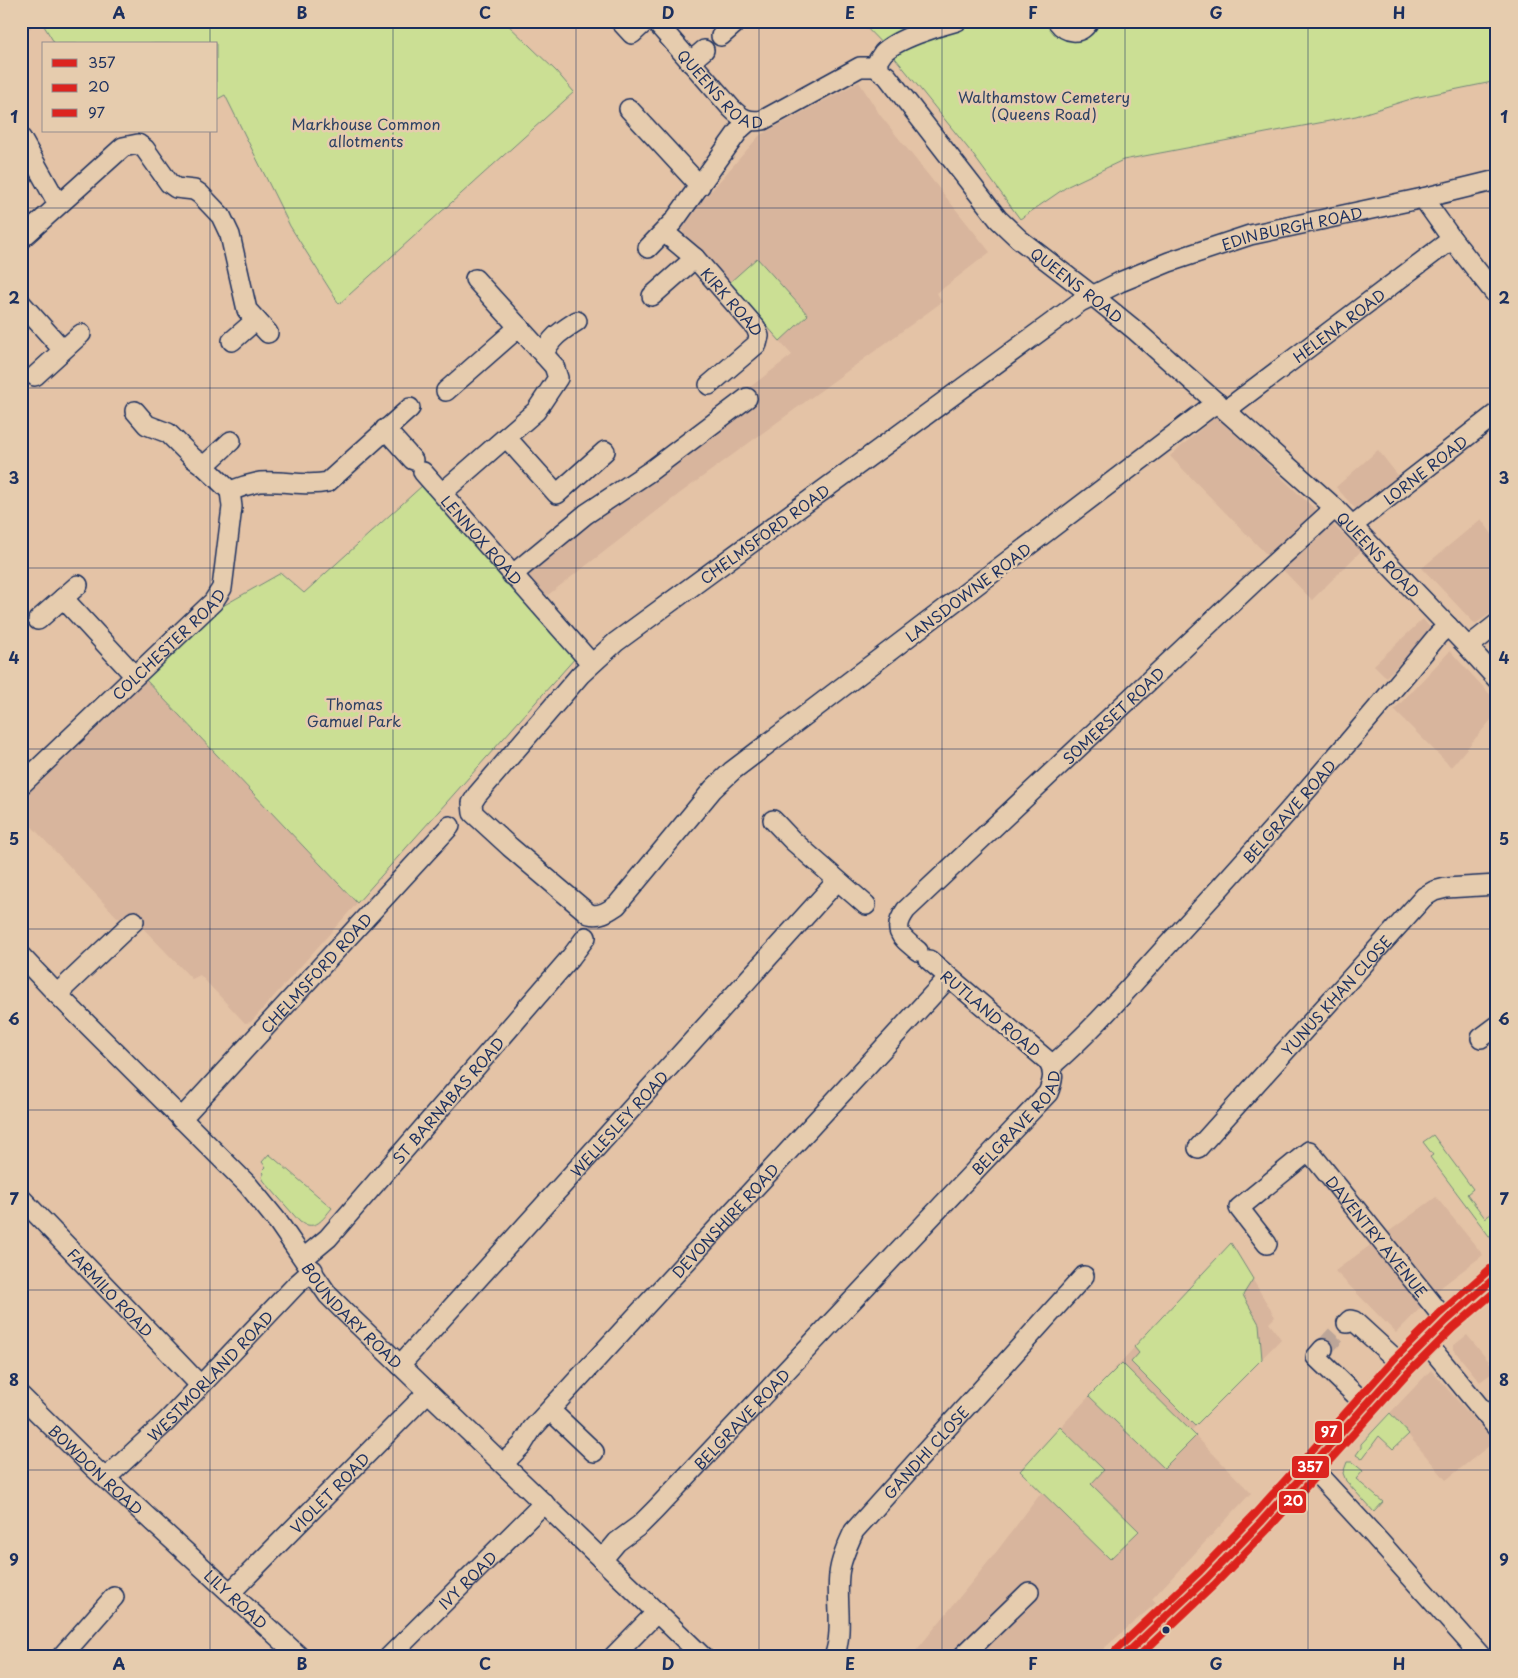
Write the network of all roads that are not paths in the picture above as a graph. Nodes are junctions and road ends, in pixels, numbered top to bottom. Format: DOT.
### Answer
graph roads {
  1 [pos="620,21"];
  2 [pos="646,21"];
  3 [pos="655,21"];
  4 [pos="738,21"];
  5 [pos="957,21"];
  6 [pos="1057,21"];
  7 [pos="1089,21"];
  8 [pos="721,36"];
  9 [pos="704,50"];
  10 [pos="690,62"];
  11 [pos="875,67"];
  12 [pos="629,109"];
  13 [pos="749,121"];
  14 [pos="21,138"];
  15 [pos="1497,180"];
  16 [pos="700,186"];
  17 [pos="1423,198"];
  18 [pos="58,204"];
  19 [pos="664,232"];
  20 [pos="21,239"];
  21 [pos="1452,239"];
  22 [pos="648,248"];
  23 [pos="695,258"];
  24 [pos="475,279"];
  25 [pos="652,296"];
  26 [pos="1093,296"];
  27 [pos="1497,296"];
  28 [pos="21,303"];
  29 [pos="577,321"];
  30 [pos="519,327"];
  31 [pos="81,334"];
  32 [pos="232,341"];
  33 [pos="63,350"];
  34 [pos="544,354"];
  35 [pos="35,376"];
  36 [pos="709,385"];
  37 [pos="446,391"];
  38 [pos="747,398"];
  39 [pos="1222,406"];
  40 [pos="410,408"];
  41 [pos="135,411"];
  42 [pos="1497,412"];
  43 [pos="385,429"];
  44 [pos="506,437"];
  45 [pos="231,441"];
  46 [pos="605,451"];
  47 [pos="204,466"];
  48 [pos="230,491"];
  49 [pos="442,493"];
  50 [pos="1335,508"];
  51 [pos="1353,525"];
  52 [pos="512,574"];
  53 [pos="78,585"];
  54 [pos="63,598"];
  55 [pos="38,620"];
  56 [pos="1497,624"];
  57 [pos="1448,626"];
  58 [pos="1468,646"];
  59 [pos="591,664"];
  60 [pos="135,676"];
  61 [pos="1497,679"];
  62 [pos="21,785"];
  63 [pos="773,820"];
  64 [pos="450,826"];
  65 [pos="837,881"];
  66 [pos="1497,885"];
  67 [pos="866,905"];
  68 [pos="592,916"];
  69 [pos="134,921"];
  70 [pos="898,927"];
  71 [pos="586,937"];
  72 [pos="21,956"];
  73 [pos="948,978"];
  74 [pos="56,994"];
  75 [pos="1497,1026"];
  76 [pos="1481,1038"];
  77 [pos="1051,1066"];
  78 [pos="181,1119"];
  79 [pos="1198,1148"];
  80 [pos="21,1198"];
  81 [pos="1267,1244"];
  82 [pos="308,1264"];
  83 [pos="1084,1276"];
  84 [pos="1497,1276"];
  85 [pos="1446,1321"];
  86 [pos="1347,1323"];
  87 [pos="1426,1342"];
  88 [pos="1323,1349"];
  89 [pos="400,1365"];
  90 [pos="1402,1365"];
  91 [pos="200,1385"];
  92 [pos="428,1392"];
  93 [pos="21,1396"];
  94 [pos="1366,1405"];
  95 [pos="550,1410"];
  96 [pos="1497,1428"];
  97 [pos="594,1452"];
  98 [pos="503,1464"];
  99 [pos="1311,1467"];
  100 [pos="106,1478"];
  101 [pos="544,1503"];
  102 [pos="174,1540"];
  103 [pos="602,1560"];
  104 [pos="231,1592"];
  105 [pos="1029,1592"];
  106 [pos="114,1598"];
  107 [pos="657,1612"];
  108 [pos="61,1657"];
  109 [pos="300,1657"];
  110 [pos="389,1657"];
  111 [pos="613,1657"];
  112 [pos="703,1657"];
  113 [pos="834,1657"];
  114 [pos="962,1657"];
  115 [pos="1124,1657"];
  116 [pos="1482,1657"];
  1 -- 2 [label="street"];
  3 -- 10 [label="street, QUEENS ROAD"];
  4 -- 8 [label="street"];
  5 -- 11 [label="street"];
  6 -- 7 [label="street"];
  9 -- 10 [label="street"];
  10 -- 13 [label="street, QUEENS ROAD"];
  11 -- 13 [label="street, QUEENS ROAD"];
  11 -- 26 [label="street, QUEENS ROAD"];
  12 -- 16 [label="street"];
  13 -- 16 [label="street"];
  14 -- 18 [label="street"];
  15 -- 17 [label="street, EDINBURGH ROAD"];
  16 -- 19 [label="street"];
  17 -- 21 [label="street"];
  17 -- 26 [label="street, EDINBURGH ROAD"];
  18 -- 20 [label="street"];
  18 -- 32 [label="street"];
  19 -- 22 [label="street"];
  19 -- 23 [label="street, KIRK ROAD"];
  21 -- 27 [label="street"];
  21 -- 39 [label="street, HELENA ROAD"];
  23 -- 25 [label="street, KIRK ROAD"];
  23 -- 36 [label="street, KIRK ROAD"];
  24 -- 30 [label="street, LENNOX ROAD"];
  26 -- 39 [label="street, QUEENS ROAD"];
  26 -- 59 [label="street, CHELMSFORD ROAD"];
  28 -- 33 [label="street"];
  29 -- 34 [label="street"];
  30 -- 34 [label="street, LENNOX ROAD"];
  30 -- 37 [label="street"];
  31 -- 33 [label="street"];
  33 -- 35 [label="street"];
  34 -- 44 [label="street, LENNOX ROAD"];
  38 -- 52 [label="street"];
  39 -- 50 [label="street, QUEENS ROAD"];
  39 -- 68 [label="street, LANSDOWNE ROAD"];
  40 -- 43 [label="street"];
  41 -- 47 [label="street"];
  42 -- 51 [label="street, LORNE ROAD"];
  43 -- 48 [label="street"];
  43 -- 49 [label="street"];
  44 -- 46 [label="street"];
  44 -- 49 [label="street, LENNOX ROAD"];
  45 -- 47 [label="street"];
  47 -- 48 [label="street"];
  48 -- 60 [label="street, COLCHESTER ROAD"];
  49 -- 52 [label="street, LENNOX ROAD"];
  50 -- 51 [label="street, QUEENS ROAD"];
  50 -- 70 [label="street, SOMERSET ROAD"];
  51 -- 57 [label="street, QUEENS ROAD"];
  52 -- 59 [label="street, LENNOX ROAD"];
  53 -- 54 [label="street"];
  54 -- 55 [label="street"];
  54 -- 60 [label="street"];
  56 -- 58 [label="street"];
  57 -- 58 [label="street, QUEENS ROAD"];
  57 -- 77 [label="street, BELGRAVE ROAD"];
  58 -- 61 [label="street, QUEENS ROAD"];
  59 -- 68 [label="street, CHELMSFORD ROAD"];
  60 -- 62 [label="street, COLCHESTER ROAD"];
  63 -- 65 [label="street"];
  64 -- 78 [label="street, CHELMSFORD ROAD"];
  65 -- 67 [label="street"];
  65 -- 89 [label="street, WELLESLEY ROAD"];
  66 -- 79 [label="street, YUNUS KHAN CLOSE"];
  69 -- 74 [label="street"];
  70 -- 73 [label="street, RUTLAND ROAD"];
  71 -- 82 [label="street, ST BARNABAS ROAD"];
  72 -- 74 [label="street, BOUNDARY ROAD"];
  73 -- 77 [label="street, RUTLAND ROAD"];
  73 -- 95 [label="street, DEVONSHIRE ROAD"];
  74 -- 78 [label="street, BOUNDARY ROAD"];
  75 -- 76 [label="street"];
  77 -- 103 [label="street, BELGRAVE ROAD"];
  78 -- 82 [label="street, BOUNDARY ROAD"];
  80 -- 91 [label="street, FARMILO ROAD"];
  81 -- 85 [label="street, DAVENTRY AVENUE"];
  82 -- 89 [label="street, BOUNDARY ROAD"];
  82 -- 91 [label="street, WESTMORLAND ROAD"];
  83 -- 113 [label="street, GANDHI CLOSE"];
  84 -- 85 [label="main road"];
  85 -- 87 [label="main road"];
  86 -- 90 [label="street"];
  87 -- 90 [label="main road"];
  87 -- 96 [label="street"];
  88 -- 94 [label="street"];
  89 -- 92 [label="street, BOUNDARY ROAD"];
  90 -- 94 [label="main road"];
  91 -- 100 [label="street, WESTMORLAND ROAD"];
  92 -- 98 [label="street, BOUNDARY ROAD"];
  92 -- 104 [label="street, VIOLET ROAD"];
  93 -- 100 [label="street, BOWDON ROAD"];
  94 -- 99 [label="main road"];
  95 -- 97 [label="street"];
  95 -- 98 [label="street, DEVONSHIRE ROAD"];
  98 -- 101 [label="street, BOUNDARY ROAD"];
  99 -- 115 [label="main road"];
  99 -- 116 [label="street"];
  100 -- 102 [label="street, BOWDON ROAD"];
  101 -- 103 [label="street, BOUNDARY ROAD"];
  101 -- 110 [label="street, IVY ROAD"];
  102 -- 104 [label="street, LILY ROAD"];
  103 -- 107 [label="street, BOUNDARY ROAD"];
  104 -- 109 [label="street, LILY ROAD"];
  105 -- 114 [label="street"];
  106 -- 108 [label="street"];
  107 -- 111 [label="street"];
  107 -- 112 [label="street, BOUNDARY ROAD"];
}
